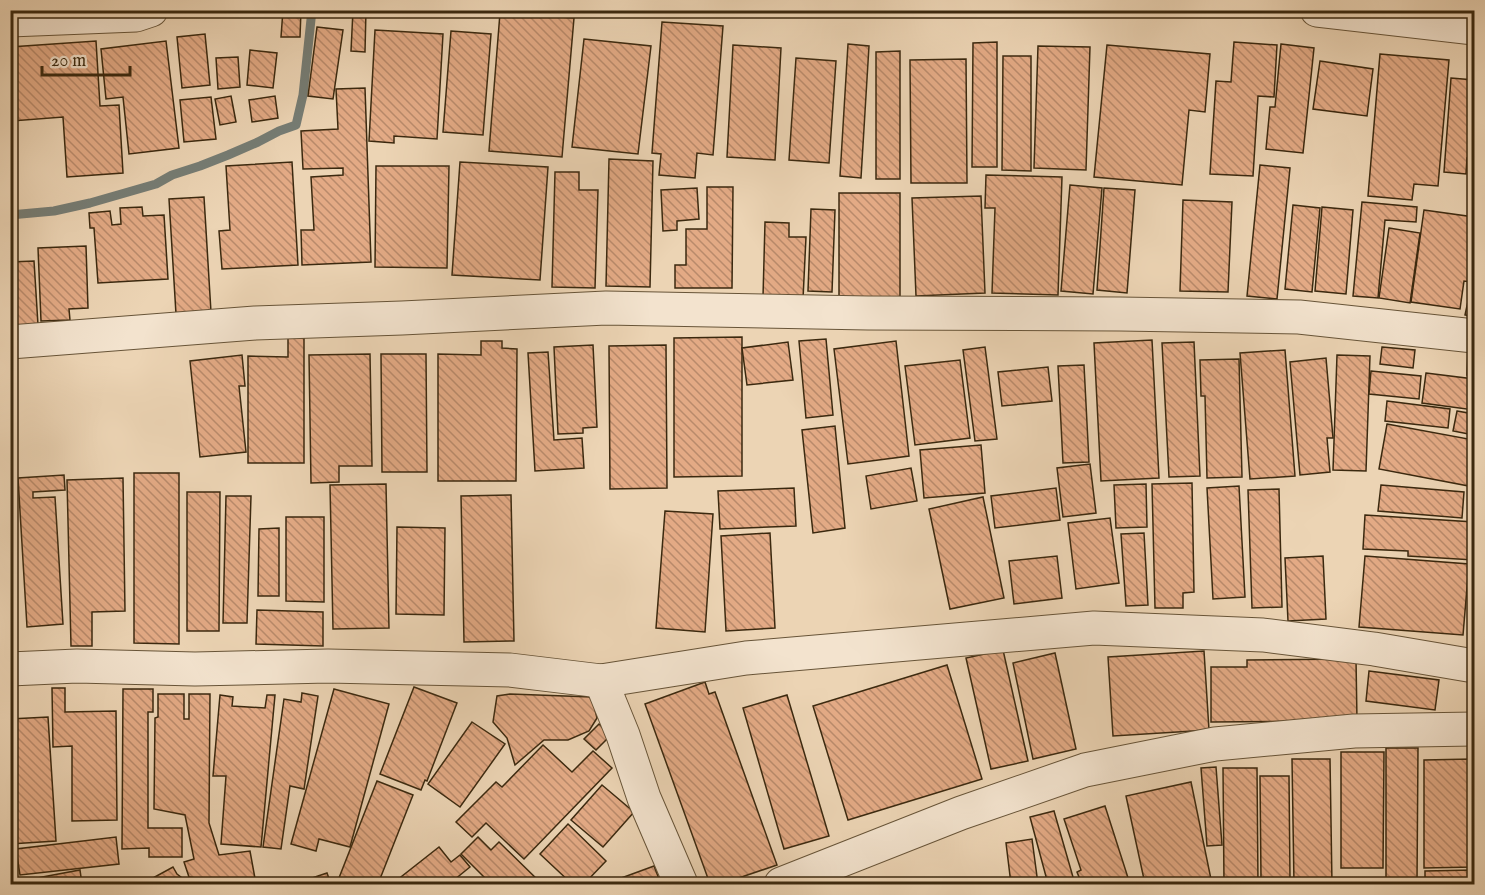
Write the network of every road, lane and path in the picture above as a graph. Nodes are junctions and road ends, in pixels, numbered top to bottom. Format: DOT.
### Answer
graph roads {
  1 [pos="152,10"];
  2 [pos="1317,10"];
  3 [pos="10,20"];
  4 [pos="1474,28"];
  5 [pos="1474,336"];
  6 [pos="10,342"];
  7 [pos="1474,666"];
  8 [pos="10,669"];
  9 [pos="602,681"];
  10 [pos="1474,729"];
  11 [pos="681,885"];
  12 [pos="781,885"];
  1 -- 3 [label="street"];
  2 -- 4 [label="street"];
  5 -- 6 [label="street"];
  7 -- 9 [label="street"];
  8 -- 9 [label="street"];
  9 -- 11 [label="street"];
  10 -- 12 [label="street"];
}
